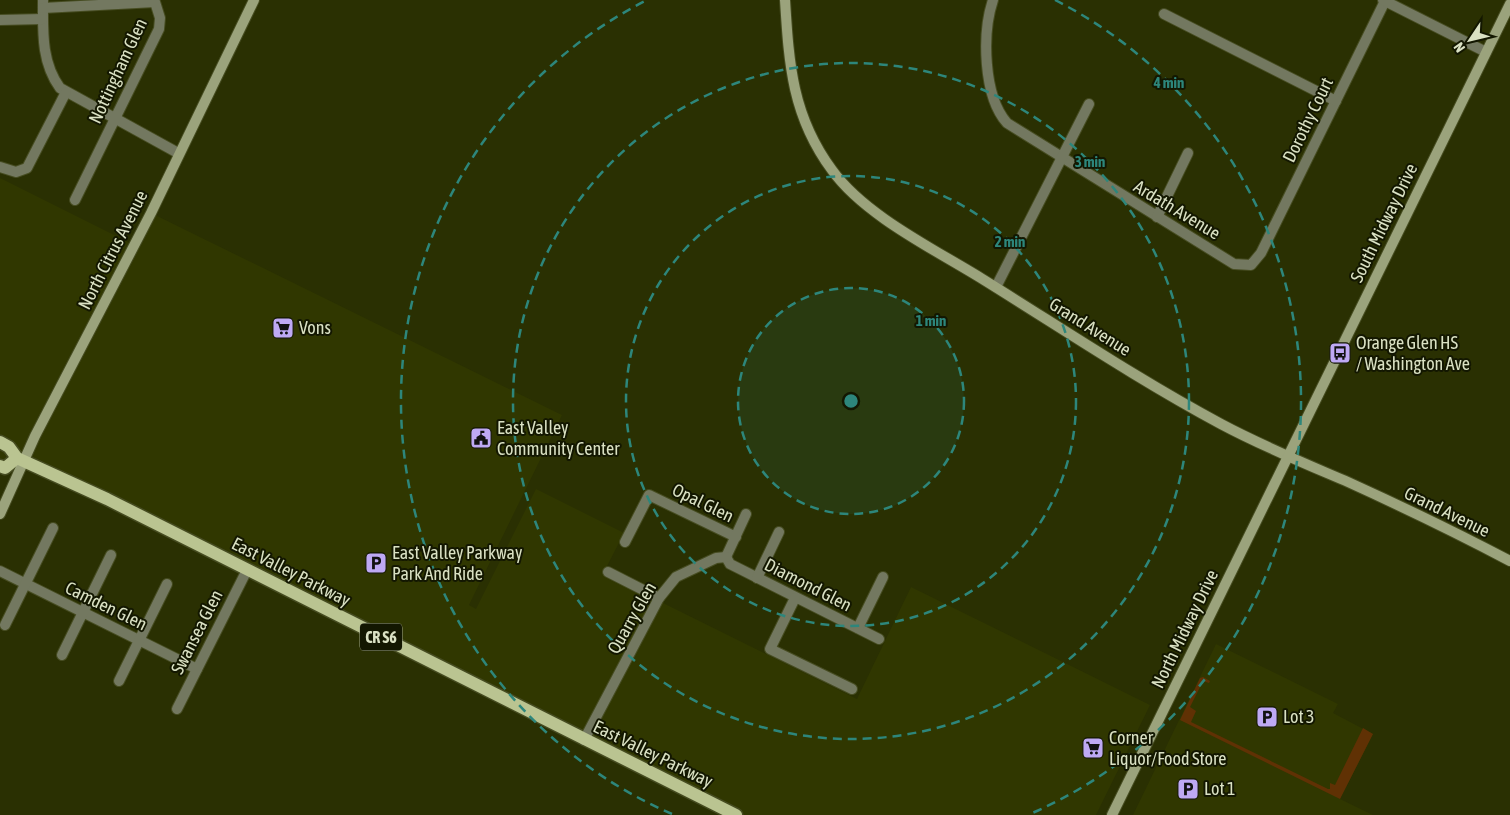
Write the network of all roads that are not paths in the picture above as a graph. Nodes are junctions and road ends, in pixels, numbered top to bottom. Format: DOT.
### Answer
graph roads {
  1 [pos="254,0"];
  2 [pos="785,0"];
  3 [pos="993,0"];
  4 [pos="1384,1"];
  5 [pos="1510,4"];
  6 [pos="43,9"];
  7 [pos="1164,14"];
  8 [pos="0,20"];
  9 [pos="1486,52"];
  10 [pos="66,92"];
  11 [pos="1336,101"];
  12 [pos="1089,104"];
  13 [pos="116,117"];
  14 [pos="178,153"];
  15 [pos="1188,153"];
  16 [pos="1062,158"];
  17 [pos="0,166"];
  18 [pos="75,200"];
  19 [pos="1157,217"];
  20 [pos="1261,253"];
  21 [pos="996,287"];
  22 [pos="0,442"];
  23 [pos="1287,456"];
  24 [pos="21,459"];
  25 [pos="0,466"];
  26 [pos="0,514"];
  27 [pos="746,514"];
  28 [pos="53,528"];
  29 [pos="779,532"];
  30 [pos="736,537"];
  31 [pos="625,542"];
  32 [pos="110,555"];
  33 [pos="726,557"];
  34 [pos="1510,561"];
  35 [pos="247,570"];
  36 [pos="0,572"];
  37 [pos="608,572"];
  38 [pos="883,577"];
  39 [pos="758,578"];
  40 [pos="25,584"];
  41 [pos="167,584"];
  42 [pos="659,598"];
  43 [pos="795,598"];
  44 [pos="83,612"];
  45 [pos="5,625"];
  46 [pos="858,628"];
  47 [pos="879,639"];
  48 [pos="140,640"];
  49 [pos="62,654"];
  50 [pos="197,669"];
  51 [pos="119,681"];
  52 [pos="852,689"];
  53 [pos="177,709"];
  54 [pos="584,740"];
  55 [pos="736,815"];
  56 [pos="1112,815"];
  1 -- 14 [label="street, North Citrus Avenue"];
  2 -- 21 [label="street, Grand Avenue"];
  3 -- 16 [label="street, Ardath Avenue"];
  4 -- 9 [label="street"];
  4 -- 11 [label="street, Dorothy Court"];
  5 -- 9 [label="street, South Midway Drive"];
  6 -- 8 [label="street"];
  6 -- 10 [label="street"];
  6 -- 13 [label="street, Nottingham Glen"];
  7 -- 11 [label="street"];
  9 -- 23 [label="street, South Midway Drive"];
  10 -- 13 [label="street"];
  10 -- 17 [label="street"];
  11 -- 20 [label="street, Dorothy Court"];
  12 -- 16 [label="street"];
  13 -- 14 [label="street"];
  13 -- 18 [label="street, Nottingham Glen"];
  14 -- 24 [label="street, North Citrus Avenue"];
  15 -- 19 [label="street"];
  16 -- 19 [label="street, Ardath Avenue"];
  16 -- 21 [label="street"];
  19 -- 20 [label="street, Ardath Avenue"];
  21 -- 23 [label="street, Grand Avenue"];
  22 -- 24 [label="main road, East Valley Parkway / CR S6"];
  23 -- 34 [label="street, Grand Avenue"];
  23 -- 56 [label="street, North Midway Drive"];
  24 -- 25 [label="main road"];
  24 -- 26 [label="street, North Citrus Avenue"];
  24 -- 35 [label="main road, East Valley Parkway / CR S6"];
  27 -- 30 [label="street"];
  28 -- 40 [label="street"];
  29 -- 39 [label="street"];
  30 -- 31 [label="street, Opal Glen"];
  30 -- 33 [label="street"];
  32 -- 44 [label="street"];
  33 -- 39 [label="street, Diamond Glen"];
  33 -- 42 [label="street, Quarry Glen"];
  35 -- 50 [label="street, Swansea Glen"];
  35 -- 54 [label="main road, East Valley Parkway / CR S6"];
  36 -- 40 [label="street, Camden Glen"];
  37 -- 42 [label="street"];
  38 -- 46 [label="street"];
  39 -- 43 [label="street, Diamond Glen"];
  40 -- 44 [label="street, Camden Glen"];
  40 -- 45 [label="street"];
  41 -- 48 [label="street"];
  42 -- 54 [label="street, Quarry Glen"];
  43 -- 46 [label="street, Diamond Glen"];
  43 -- 52 [label="street"];
  44 -- 48 [label="street, Camden Glen"];
  44 -- 49 [label="street"];
  46 -- 47 [label="street, Diamond Glen"];
  48 -- 50 [label="street, Camden Glen"];
  48 -- 51 [label="street"];
  50 -- 53 [label="street, Swansea Glen"];
  54 -- 55 [label="main road, East Valley Parkway / CR S6"];
}
